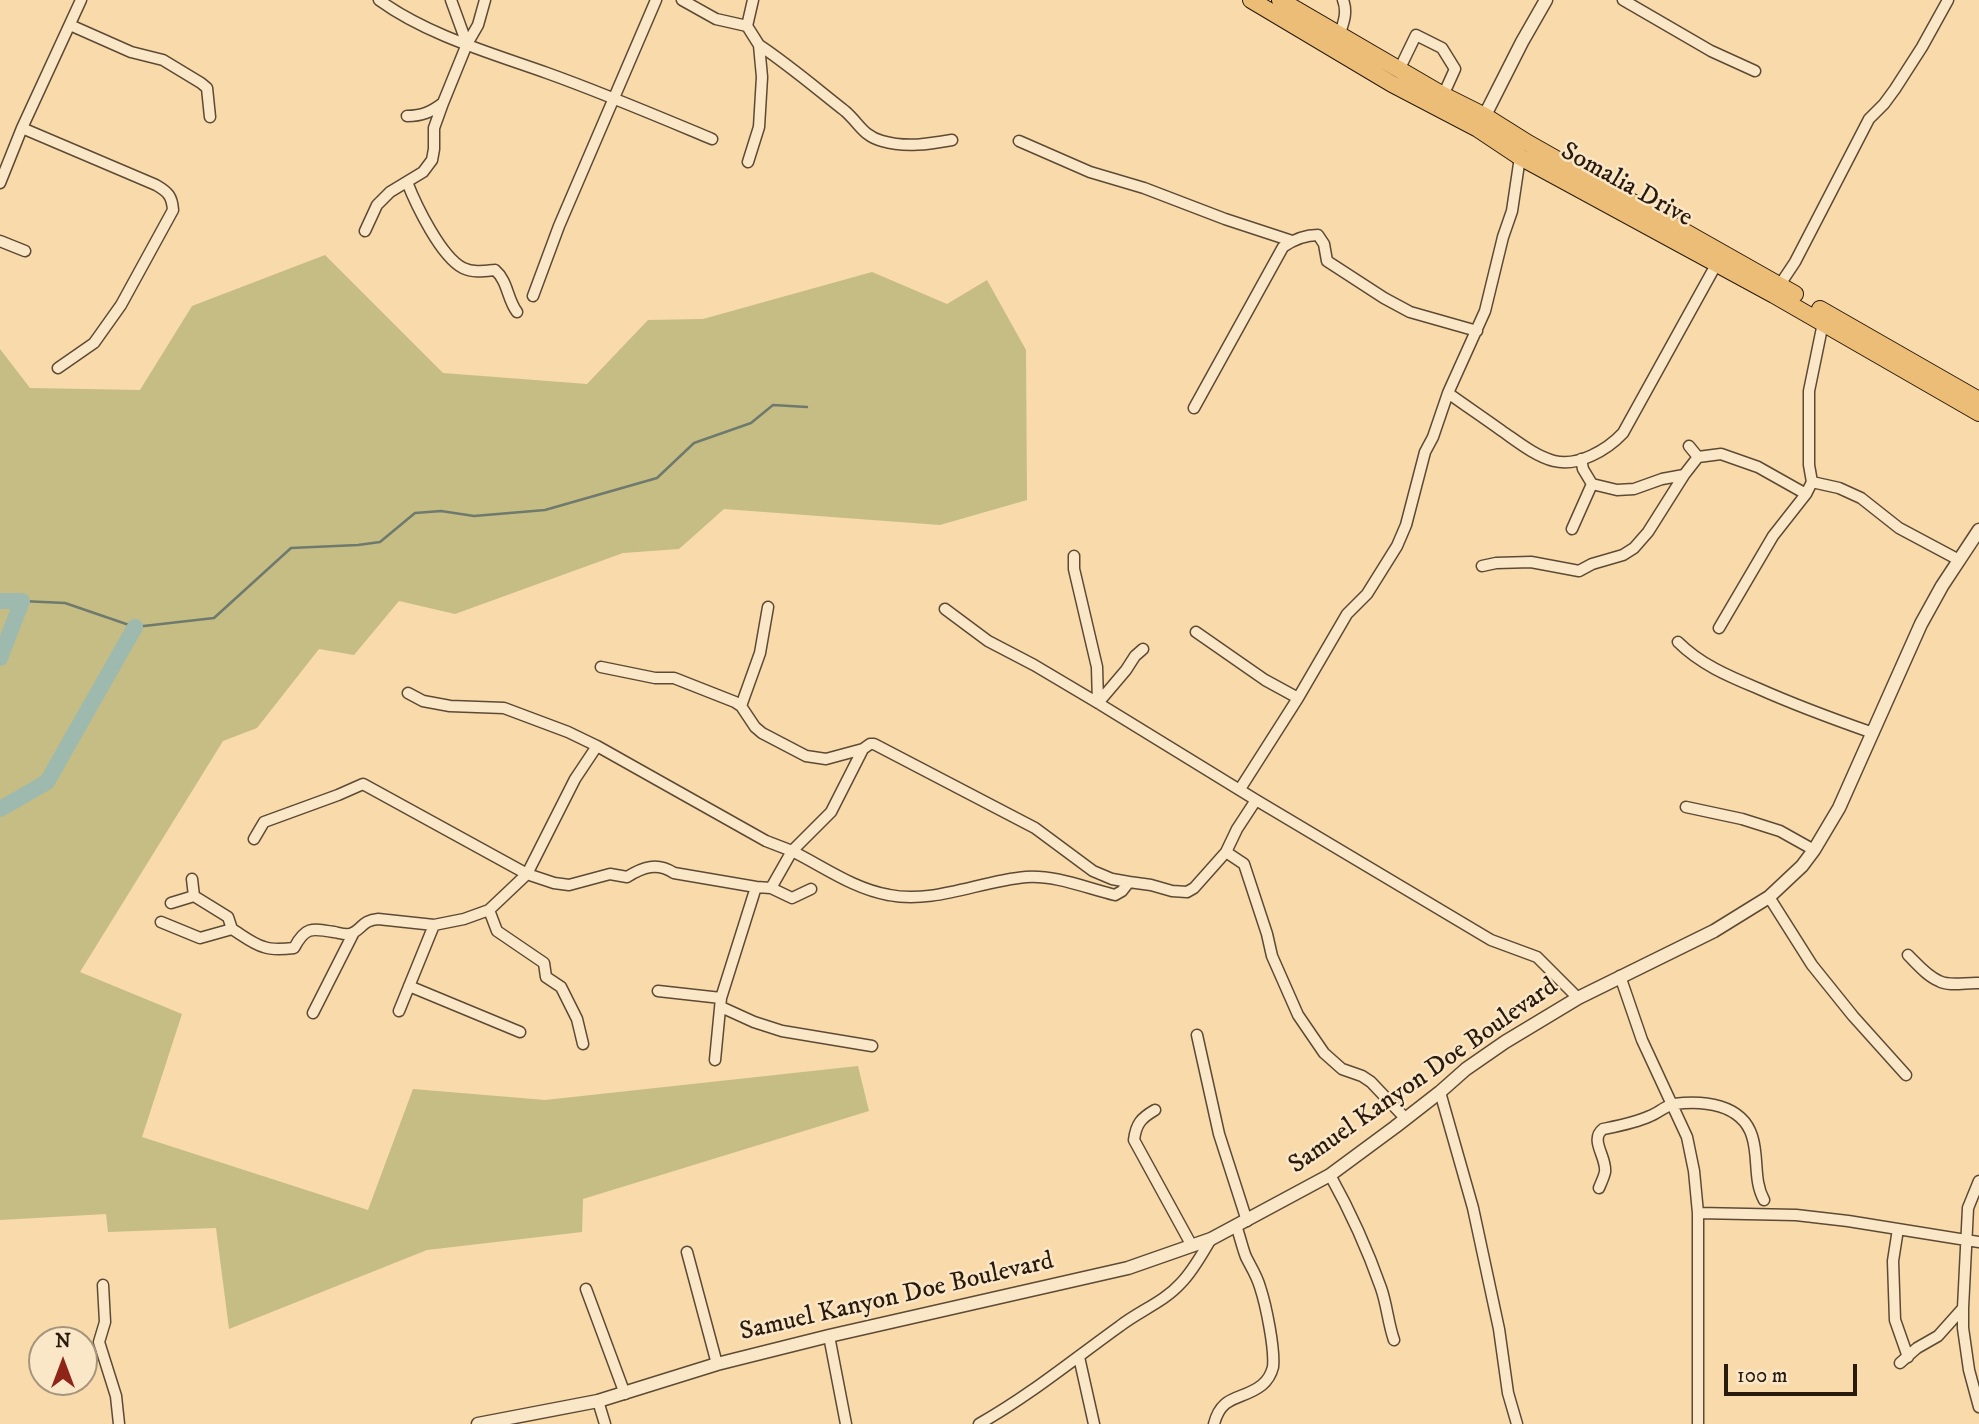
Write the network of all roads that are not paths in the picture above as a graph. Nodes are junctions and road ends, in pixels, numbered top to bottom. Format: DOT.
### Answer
graph roads {
  1 [pos="81,0"];
  2 [pos="379,0"];
  3 [pos="451,0"];
  4 [pos="485,0"];
  5 [pos="656,0"];
  6 [pos="682,0"];
  7 [pos="753,0"];
  8 [pos="1251,0"];
  9 [pos="1280,0"];
  10 [pos="1343,0"];
  11 [pos="1546,0"];
  12 [pos="1623,0"];
  13 [pos="1948,0"];
  14 [pos="70,25"];
  15 [pos="747,26"];
  16 [pos="1339,36"];
  17 [pos="467,44"];
  18 [pos="759,45"];
  19 [pos="1399,70"];
  20 [pos="1755,71"];
  21 [pos="615,98"];
  22 [pos="1440,101"];
  23 [pos="443,103"];
  24 [pos="407,116"];
  25 [pos="210,117"];
  26 [pos="1481,123"];
  27 [pos="22,128"];
  28 [pos="712,139"];
  29 [pos="952,140"];
  30 [pos="1019,141"];
  31 [pos="1520,157"];
  32 [pos="748,162"];
  33 [pos="407,182"];
  34 [pos="0,183"];
  35 [pos="365,231"];
  36 [pos="1292,241"];
  37 [pos="0,242"];
  38 [pos="25,251"];
  39 [pos="1717,263"];
  40 [pos="1777,290"];
  41 [pos="533,296"];
  42 [pos="517,312"];
  43 [pos="1823,323"];
  44 [pos="1477,331"];
  45 [pos="58,368"];
  46 [pos="1448,393"];
  47 [pos="1979,400"];
  48 [pos="1194,408"];
  49 [pos="1979,413"];
  50 [pos="1689,446"];
  51 [pos="1698,457"];
  52 [pos="1581,459"];
  53 [pos="1684,475"];
  54 [pos="1812,482"];
  55 [pos="1592,484"];
  56 [pos="1806,494"];
  57 [pos="1572,529"];
  58 [pos="1979,530"];
  59 [pos="1074,556"];
  60 [pos="1959,560"];
  61 [pos="1482,566"];
  62 [pos="768,607"];
  63 [pos="945,609"];
  64 [pos="1719,628"];
  65 [pos="1196,632"];
  66 [pos="1678,642"];
  67 [pos="1143,649"];
  68 [pos="601,667"];
  69 [pos="408,693"];
  70 [pos="1298,698"];
  71 [pos="1098,703"];
  72 [pos="741,706"];
  73 [pos="1873,733"];
  74 [pos="597,746"];
  75 [pos="863,749"];
  76 [pos="1240,789"];
  77 [pos="1256,800"];
  78 [pos="1686,807"];
  79 [pos="254,839"];
  80 [pos="1814,850"];
  81 [pos="792,851"];
  82 [pos="1226,852"];
  83 [pos="527,874"];
  84 [pos="192,879"];
  85 [pos="1129,882"];
  86 [pos="756,887"];
  87 [pos="771,888"];
  88 [pos="811,889"];
  89 [pos="194,896"];
  90 [pos="1769,897"];
  91 [pos="171,903"];
  92 [pos="489,910"];
  93 [pos="161,922"];
  94 [pos="434,925"];
  95 [pos="232,929"];
  96 [pos="352,934"];
  97 [pos="1908,955"];
  98 [pos="1620,976"];
  99 [pos="1979,982"];
  100 [pos="409,986"];
  101 [pos="658,991"];
  102 [pos="1578,998"];
  103 [pos="721,1003"];
  104 [pos="399,1011"];
  105 [pos="313,1013"];
  106 [pos="520,1032"];
  107 [pos="1197,1035"];
  108 [pos="583,1044"];
  109 [pos="872,1046"];
  110 [pos="715,1060"];
  111 [pos="1906,1075"];
  112 [pos="1440,1092"];
  113 [pos="1671,1105"];
  114 [pos="1155,1110"];
  115 [pos="1406,1119"];
  116 [pos="1330,1175"];
  117 [pos="1979,1181"];
  118 [pos="1599,1188"];
  119 [pos="1763,1200"];
  120 [pos="1698,1213"];
  121 [pos="1242,1223"];
  122 [pos="1899,1229"];
  123 [pos="1211,1239"];
  124 [pos="1965,1240"];
  125 [pos="1979,1242"];
  126 [pos="1192,1246"];
  127 [pos="687,1252"];
  128 [pos="103,1285"];
  129 [pos="586,1289"];
  130 [pos="1962,1308"];
  131 [pos="829,1336"];
  132 [pos="1394,1340"];
  133 [pos="1079,1357"];
  134 [pos="717,1364"];
  135 [pos="625,1394"];
  136 [pos="598,1401"];
  137 [pos="1979,1407"];
  138 [pos="984,1422"];
  139 [pos="119,1424"];
  140 [pos="478,1424"];
  141 [pos="605,1424"];
  142 [pos="846,1424"];
  143 [pos="1094,1424"];
  144 [pos="1214,1424"];
  145 [pos="1517,1424"];
  146 [pos="1698,1424"];
  1 -- 14 [label="street"];
  2 -- 17 [label="street"];
  3 -- 17 [label="street"];
  4 -- 17 [label="street"];
  5 -- 21 [label="street"];
  6 -- 15 [label="street"];
  7 -- 15 [label="street"];
  8 -- 22 [label="main road, Somalia Drive"];
  9 -- 16 [label="main road, Somalia Drive"];
  10 -- 16 [label="street"];
  11 -- 26 [label="street"];
  12 -- 20 [label="street"];
  13 -- 40 [label="street"];
  14 -- 25 [label="street"];
  14 -- 27 [label="street"];
  15 -- 18 [label="street"];
  16 -- 19 [label="main road, Somalia Drive"];
  17 -- 21 [label="street"];
  17 -- 23 [label="street"];
  18 -- 29 [label="street"];
  18 -- 32 [label="street"];
  19 -- 22 [label="main road, Somalia Drive"];
  19 -- 22 [label="street"];
  21 -- 28 [label="street"];
  21 -- 41 [label="street"];
  22 -- 26 [label="main road, Somalia Drive"];
  23 -- 24 [label="street"];
  23 -- 33 [label="street"];
  26 -- 31 [label="main road, Somalia Drive"];
  26 -- 40 [label="main road, Somalia Drive"];
  27 -- 34 [label="street"];
  27 -- 45 [label="street"];
  30 -- 36 [label="street"];
  31 -- 39 [label="main road, Somalia Drive"];
  31 -- 44 [label="street"];
  33 -- 35 [label="street"];
  33 -- 42 [label="street"];
  36 -- 44 [label="street"];
  36 -- 48 [label="street"];
  37 -- 38 [label="street"];
  39 -- 40 [label="main road, Somalia Drive"];
  39 -- 52 [label="street"];
  40 -- 43 [label="main road, Somalia Drive"];
  40 -- 47 [label="main road, Somalia Drive"];
  43 -- 49 [label="main road, Somalia Drive"];
  43 -- 54 [label="street"];
  44 -- 46 [label="street"];
  46 -- 52 [label="street"];
  46 -- 70 [label="street"];
  50 -- 51 [label="street"];
  51 -- 53 [label="street"];
  51 -- 56 [label="street"];
  52 -- 55 [label="street"];
  53 -- 55 [label="street"];
  53 -- 61 [label="street"];
  54 -- 56 [label="street"];
  54 -- 60 [label="street"];
  55 -- 57 [label="street"];
  56 -- 64 [label="street"];
  58 -- 60 [label="street, Samuel Kanyon Doe Boulevard"];
  59 -- 71 [label="street"];
  60 -- 73 [label="street, Samuel Kanyon Doe Boulevard"];
  62 -- 72 [label="street"];
  63 -- 71 [label="street"];
  65 -- 70 [label="street"];
  66 -- 73 [label="street"];
  67 -- 71 [label="street"];
  68 -- 72 [label="street"];
  69 -- 74 [label="street"];
  70 -- 76 [label="street"];
  71 -- 76 [label="street"];
  72 -- 75 [label="street"];
  73 -- 80 [label="street, Samuel Kanyon Doe Boulevard"];
  74 -- 81 [label="street"];
  74 -- 83 [label="street"];
  75 -- 81 [label="street"];
  75 -- 85 [label="street"];
  76 -- 77 [label="street"];
  77 -- 82 [label="street"];
  77 -- 102 [label="street"];
  78 -- 80 [label="street"];
  79 -- 83 [label="street"];
  80 -- 90 [label="street, Samuel Kanyon Doe Boulevard"];
  81 -- 85 [label="street"];
  81 -- 87 [label="street"];
  82 -- 85 [label="street"];
  82 -- 115 [label="street"];
  83 -- 86 [label="street"];
  83 -- 92 [label="street"];
  84 -- 89 [label="street"];
  86 -- 87 [label="street"];
  86 -- 103 [label="street"];
  87 -- 88 [label="street"];
  89 -- 91 [label="street"];
  89 -- 95 [label="street"];
  90 -- 98 [label="street, Samuel Kanyon Doe Boulevard"];
  90 -- 111 [label="street"];
  92 -- 94 [label="street"];
  92 -- 108 [label="street"];
  93 -- 95 [label="street"];
  94 -- 96 [label="street"];
  94 -- 100 [label="street"];
  95 -- 96 [label="street"];
  96 -- 105 [label="street"];
  97 -- 99 [label="street"];
  98 -- 102 [label="street, Samuel Kanyon Doe Boulevard"];
  98 -- 113 [label="street"];
  100 -- 104 [label="street"];
  100 -- 106 [label="street"];
  101 -- 103 [label="street"];
  102 -- 112 [label="street, Samuel Kanyon Doe Boulevard"];
  103 -- 109 [label="street"];
  103 -- 110 [label="street"];
  107 -- 121 [label="street"];
  112 -- 115 [label="street, Samuel Kanyon Doe Boulevard"];
  112 -- 145 [label="street"];
  113 -- 118 [label="street"];
  113 -- 119 [label="street"];
  113 -- 120 [label="street"];
  114 -- 126 [label="street"];
  115 -- 116 [label="street, Samuel Kanyon Doe Boulevard"];
  116 -- 121 [label="street, Samuel Kanyon Doe Boulevard"];
  116 -- 132 [label="street"];
  117 -- 124 [label="street"];
  120 -- 122 [label="street"];
  120 -- 146 [label="street"];
  121 -- 123 [label="street, Samuel Kanyon Doe Boulevard"];
  121 -- 144 [label="street"];
  122 -- 124 [label="street"];
  122 -- 130 [label="street"];
  123 -- 126 [label="street, Samuel Kanyon Doe Boulevard"];
  123 -- 133 [label="street"];
  124 -- 125 [label="street"];
  124 -- 130 [label="street"];
  126 -- 131 [label="street, Samuel Kanyon Doe Boulevard"];
  127 -- 134 [label="street"];
  128 -- 139 [label="street"];
  129 -- 135 [label="street"];
  130 -- 137 [label="street"];
  131 -- 134 [label="street, Samuel Kanyon Doe Boulevard"];
  131 -- 142 [label="street"];
  133 -- 138 [label="street"];
  133 -- 143 [label="street"];
  134 -- 135 [label="street, Samuel Kanyon Doe Boulevard"];
  135 -- 136 [label="street, Samuel Kanyon Doe Boulevard"];
  136 -- 140 [label="street, Samuel Kanyon Doe Boulevard"];
  136 -- 141 [label="street"];
}
